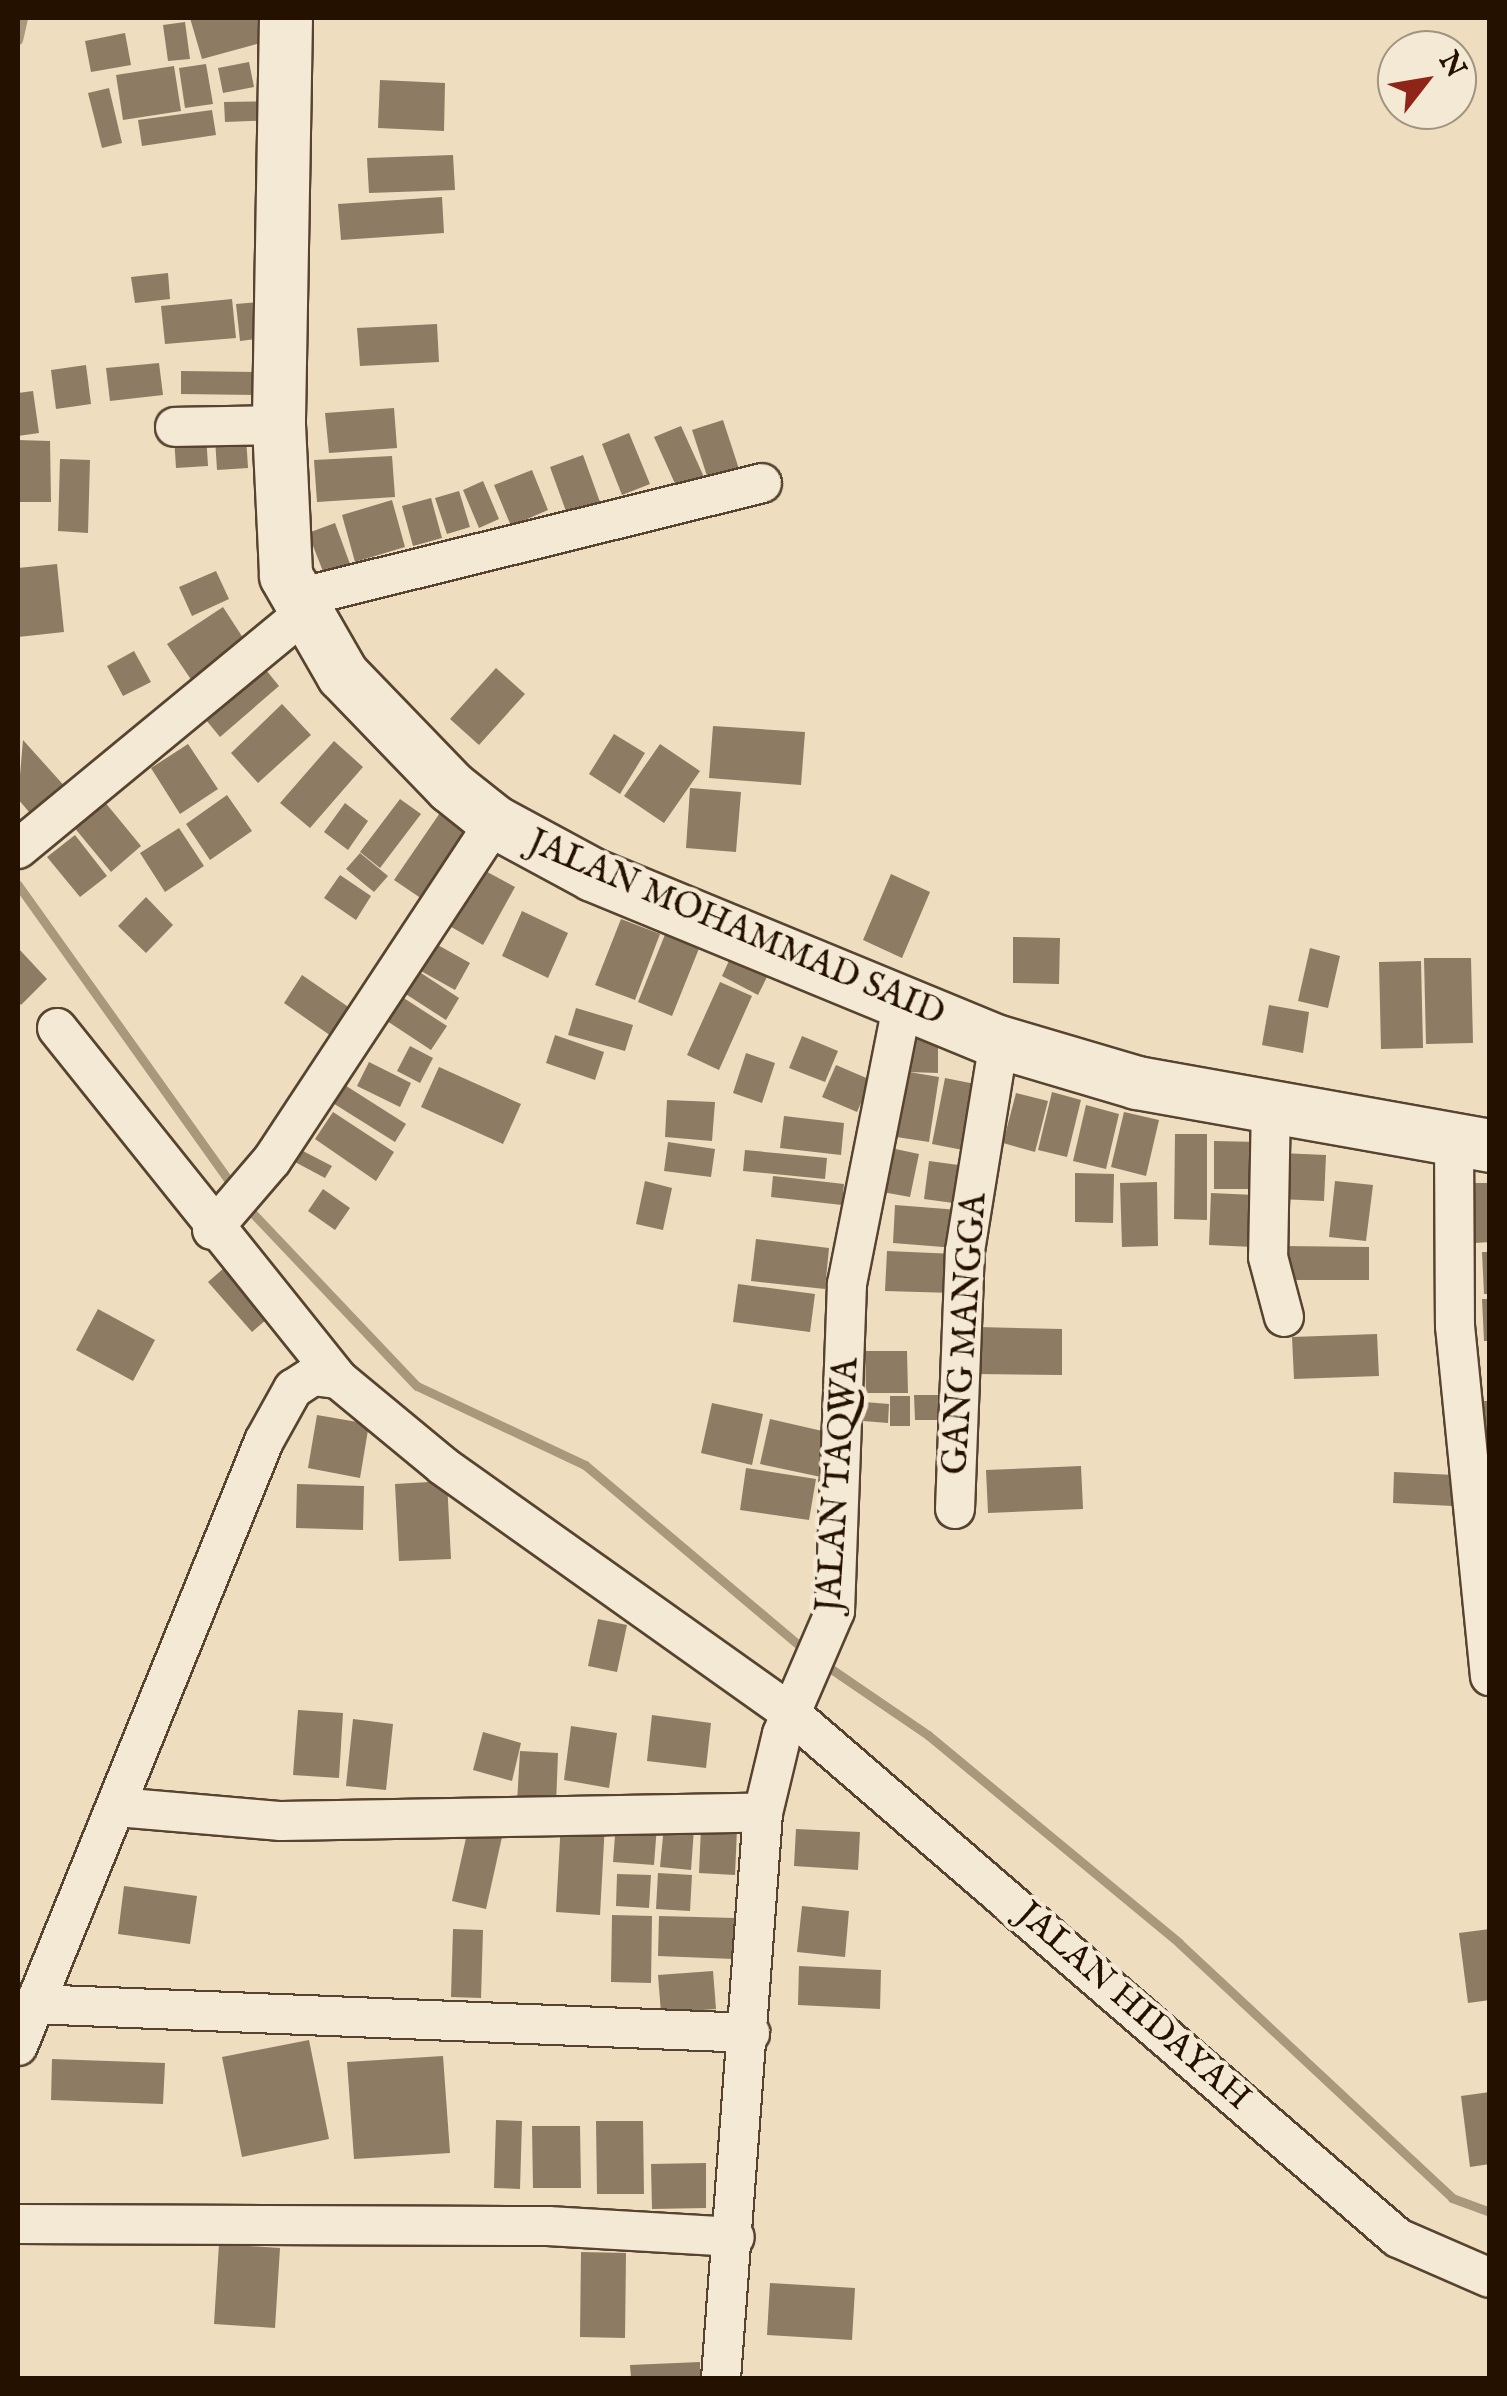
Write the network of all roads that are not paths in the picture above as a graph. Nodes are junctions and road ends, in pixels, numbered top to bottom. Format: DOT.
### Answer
graph roads {
  1 [pos="286,18"];
  2 [pos="278,425"];
  3 [pos="174,427"];
  4 [pos="762,483"];
  5 [pos="298,606"];
  6 [pos="494,822"];
  7 [pos="22,845"];
  8 [pos="903,1002"];
  9 [pos="57,1028"];
  10 [pos="999,1042"];
  11 [pos="1271,1104"];
  12 [pos="1472,1143"];
  13 [pos="221,1221"];
  14 [pos="1284,1317"];
  15 [pos="338,1378"];
  16 [pos="955,1509"];
  17 [pos="1490,1676"];
  18 [pos="799,1700"];
  19 [pos="117,1807"];
  20 [pos="763,1813"];
  21 [pos="32,2004"];
  22 [pos="750,2033"];
  23 [pos="18,2046"];
  24 [pos="18,2224"];
  25 [pos="735,2236"];
  26 [pos="1490,2278"];
  27 [pos="721,2378"];
  1 -- 2 [label="street, JALAN MOHAMMAD SAID"];
  2 -- 3 [label="street"];
  2 -- 5 [label="street, JALAN MOHAMMAD SAID"];
  4 -- 5 [label="street"];
  5 -- 6 [label="street, JALAN MOHAMMAD SAID"];
  5 -- 7 [label="street"];
  6 -- 8 [label="street, JALAN MOHAMMAD SAID"];
  6 -- 13 [label="street"];
  8 -- 10 [label="street, JALAN MOHAMMAD SAID"];
  8 -- 18 [label="street, JALAN TAQWA"];
  9 -- 13 [label="street, JALAN HIDAYAH"];
  10 -- 11 [label="street, JALAN MOHAMMAD SAID"];
  10 -- 16 [label="street, GANG MANGGA"];
  11 -- 12 [label="street, JALAN MOHAMMAD SAID"];
  11 -- 14 [label="street"];
  12 -- 17 [label="street"];
  13 -- 15 [label="street, JALAN HIDAYAH"];
  15 -- 18 [label="street, JALAN HIDAYAH"];
  15 -- 19 [label="street"];
  18 -- 20 [label="street, JALAN TAQWA"];
  18 -- 26 [label="street, JALAN HIDAYAH"];
  19 -- 20 [label="street"];
  19 -- 21 [label="street"];
  20 -- 22 [label="street, JALAN TAQWA"];
  21 -- 22 [label="street"];
  21 -- 23 [label="street"];
  22 -- 25 [label="street, JALAN TAQWA"];
  24 -- 25 [label="street"];
  25 -- 27 [label="street, JALAN TAQWA"];
}
